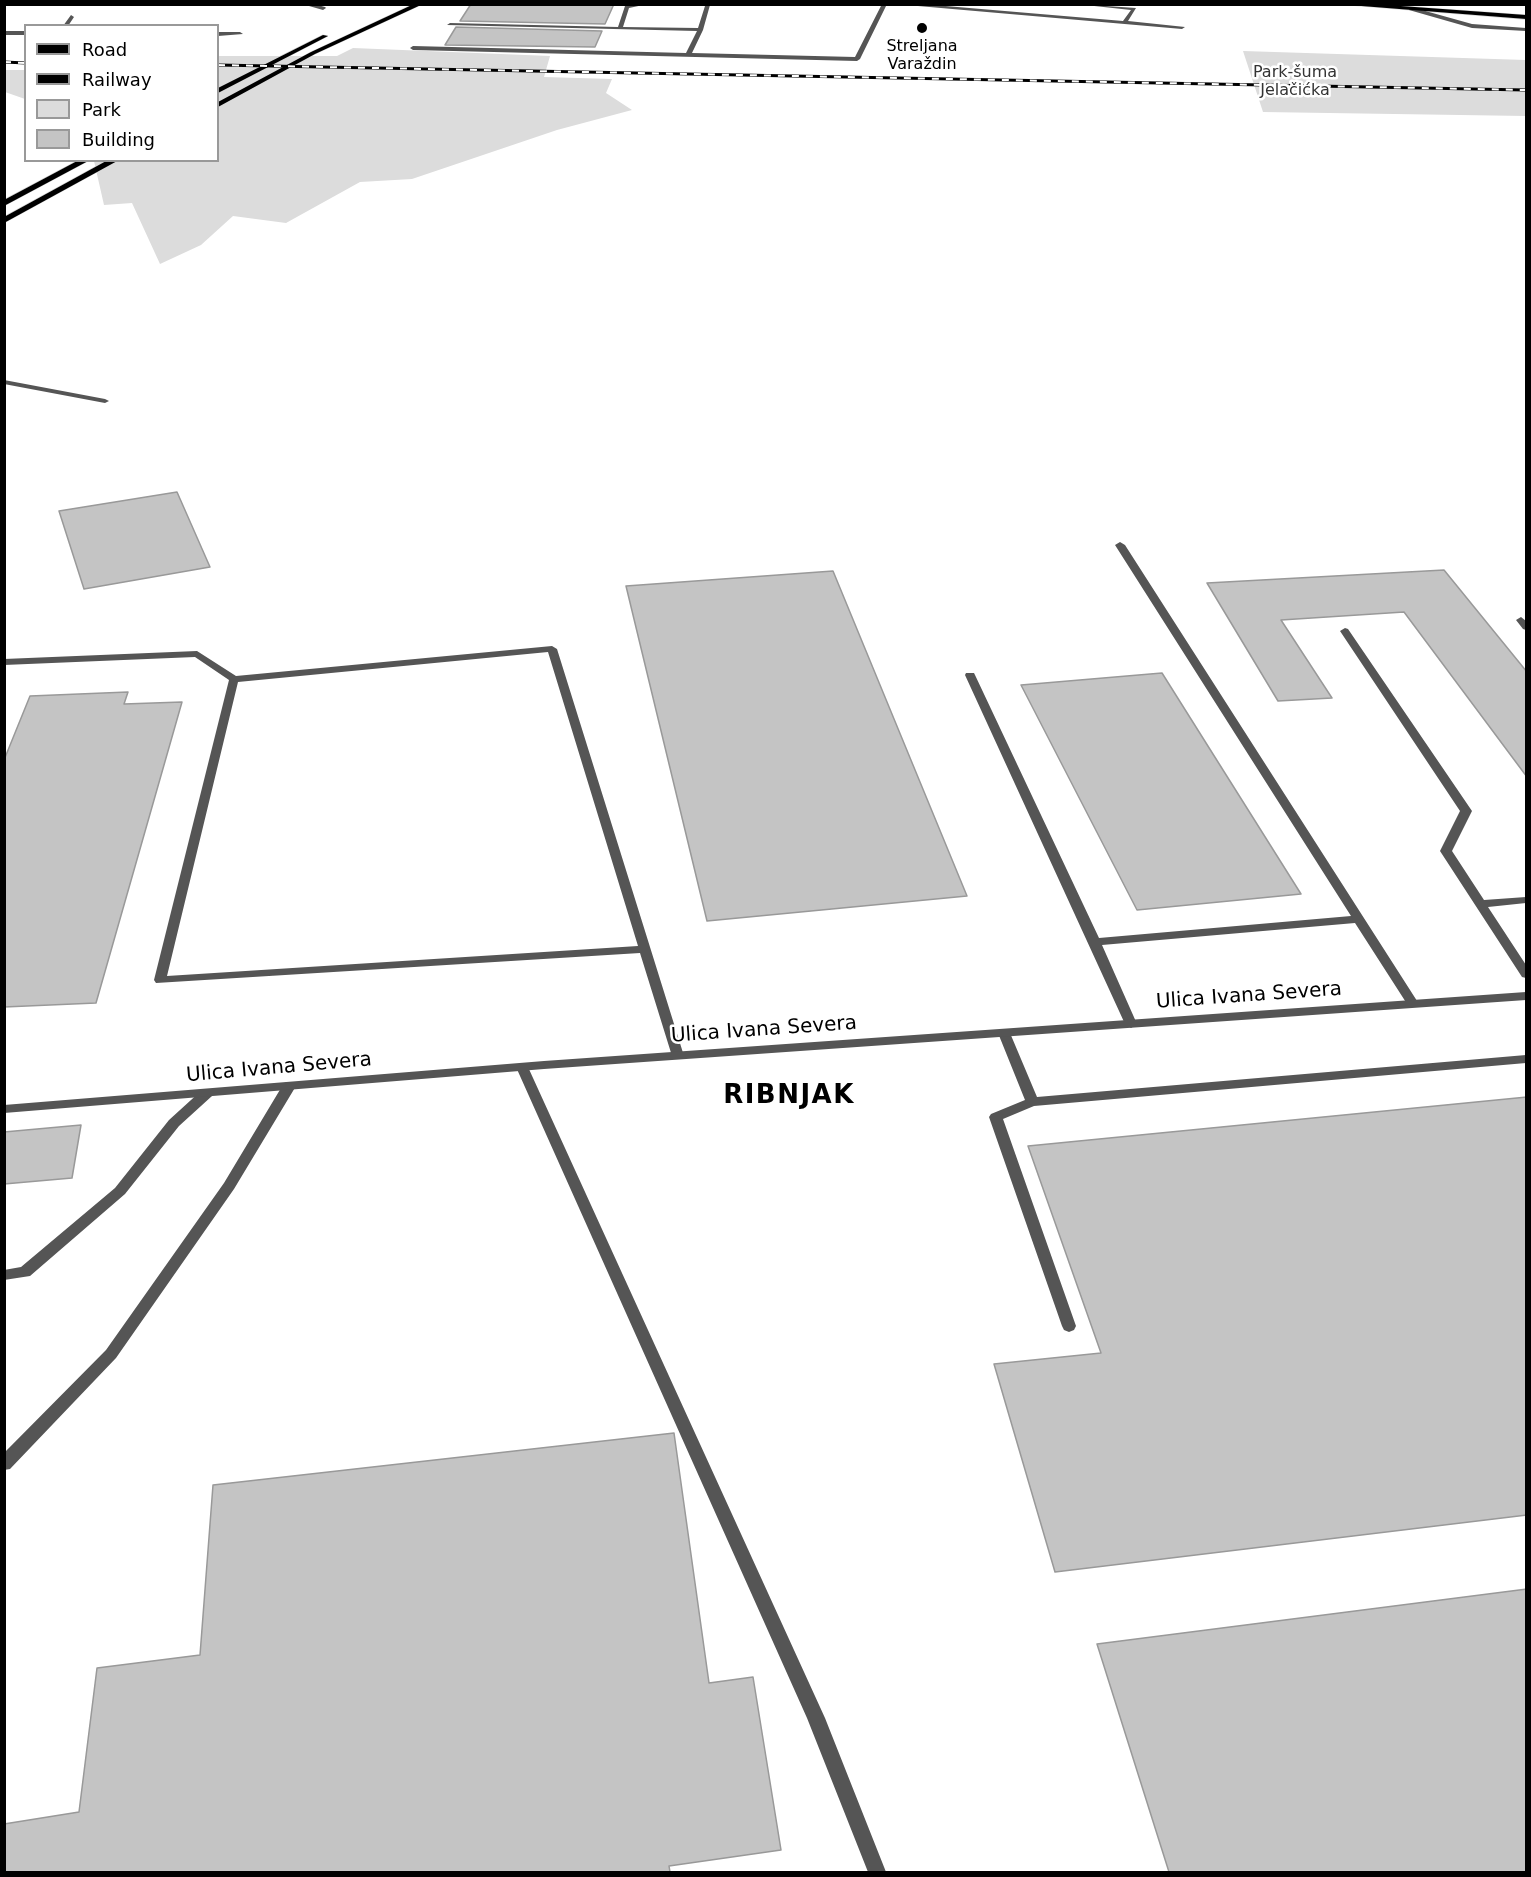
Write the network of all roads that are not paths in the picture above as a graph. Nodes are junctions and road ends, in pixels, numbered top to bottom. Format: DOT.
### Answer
graph roads {
  1 [pos="304,4"];
  2 [pos="420,4"];
  3 [pos="645,4"];
  4 [pos="705,4"];
  5 [pos="885,4"];
  6 [pos="897,4"];
  7 [pos="1078,4"];
  8 [pos="1339,4"];
  9 [pos="1418,4"];
  10 [pos="323,8"];
  11 [pos="1411,9"];
  12 [pos="1527,12"];
  13 [pos="71,17"];
  14 [pos="1527,17"];
  15 [pos="1124,23"];
  16 [pos="67,24"];
  17 [pos="450,25"];
  18 [pos="1182,27"];
  19 [pos="620,28"];
  20 [pos="700,30"];
  21 [pos="1527,30"];
  22 [pos="335,31"];
  23 [pos="4,33"];
  24 [pos="24,33"];
  25 [pos="219,34"];
  26 [pos="240,34"];
  27 [pos="413,48"];
  28 [pos="688,55"];
  29 [pos="219,90"];
  30 [pos="219,104"];
  31 [pos="82,162"];
  32 [pos="112,162"];
  33 [pos="4,204"];
  34 [pos="4,221"];
  35 [pos="4,382"];
  36 [pos="105,401"];
  37 [pos="1120,545"];
  38 [pos="1346,631"];
  39 [pos="4,663"];
  40 [pos="970,675"];
  41 [pos="234,679"];
  42 [pos="1527,900"];
  43 [pos="1481,904"];
  44 [pos="1358,919"];
  45 [pos="1095,942"];
  46 [pos="645,949"];
  47 [pos="1527,974"];
  48 [pos="1527,996"];
  49 [pos="1413,1004"];
  50 [pos="1131,1024"];
  51 [pos="1004,1033"];
  52 [pos="678,1056"];
  53 [pos="1527,1059"];
  54 [pos="522,1067"];
  55 [pos="289,1086"];
  56 [pos="207,1093"];
  57 [pos="1032,1102"];
  58 [pos="4,1109"];
  59 [pos="4,1275"];
  60 [pos="1069,1326"];
  61 [pos="4,1464"];
  62 [pos="877,1872"];
  1 -- 10 [label="street"];
  2 -- 30 [label="main road"];
  3 -- 19 [label="street"];
  4 -- 20 [label="street"];
  5 -- 28 [label="street"];
  6 -- 15 [label="street"];
  7 -- 15 [label="street"];
  8 -- 11 [label="main road"];
  9 -- 12 [label="main road"];
  11 -- 14 [label="main road"];
  11 -- 21 [label="street"];
  13 -- 16 [label="street"];
  15 -- 18 [label="street"];
  17 -- 19 [label="street"];
  19 -- 20 [label="street"];
  20 -- 28 [label="street"];
  22 -- 29 [label="main road"];
  23 -- 24 [label="street"];
  25 -- 26 [label="street"];
  27 -- 28 [label="street"];
  31 -- 33 [label="main road"];
  32 -- 34 [label="main road"];
  35 -- 36 [label="street"];
  37 -- 44 [label="street"];
  38 -- 43 [label="street"];
  39 -- 41 [label="street"];
  40 -- 45 [label="street"];
  41 -- 46 [label="street"];
  41 -- 46 [label="street"];
  42 -- 43 [label="street"];
  43 -- 47 [label="street"];
  44 -- 45 [label="street"];
  44 -- 49 [label="street"];
  45 -- 50 [label="street"];
  46 -- 52 [label="street"];
  48 -- 49 [label="street, Ulica Ivana Severa"];
  49 -- 50 [label="street, Ulica Ivana Severa"];
  50 -- 51 [label="street, Ulica Ivana Severa"];
  51 -- 52 [label="street, Ulica Ivana Severa"];
  51 -- 57 [label="street"];
  52 -- 54 [label="street, Ulica Ivana Severa"];
  53 -- 57 [label="street"];
  54 -- 55 [label="street, Ulica Ivana Severa"];
  54 -- 62 [label="street"];
  55 -- 56 [label="street, Ulica Ivana Severa"];
  55 -- 61 [label="street"];
  56 -- 58 [label="street, Ulica Ivana Severa"];
  56 -- 59 [label="street"];
  57 -- 60 [label="street"];
}
